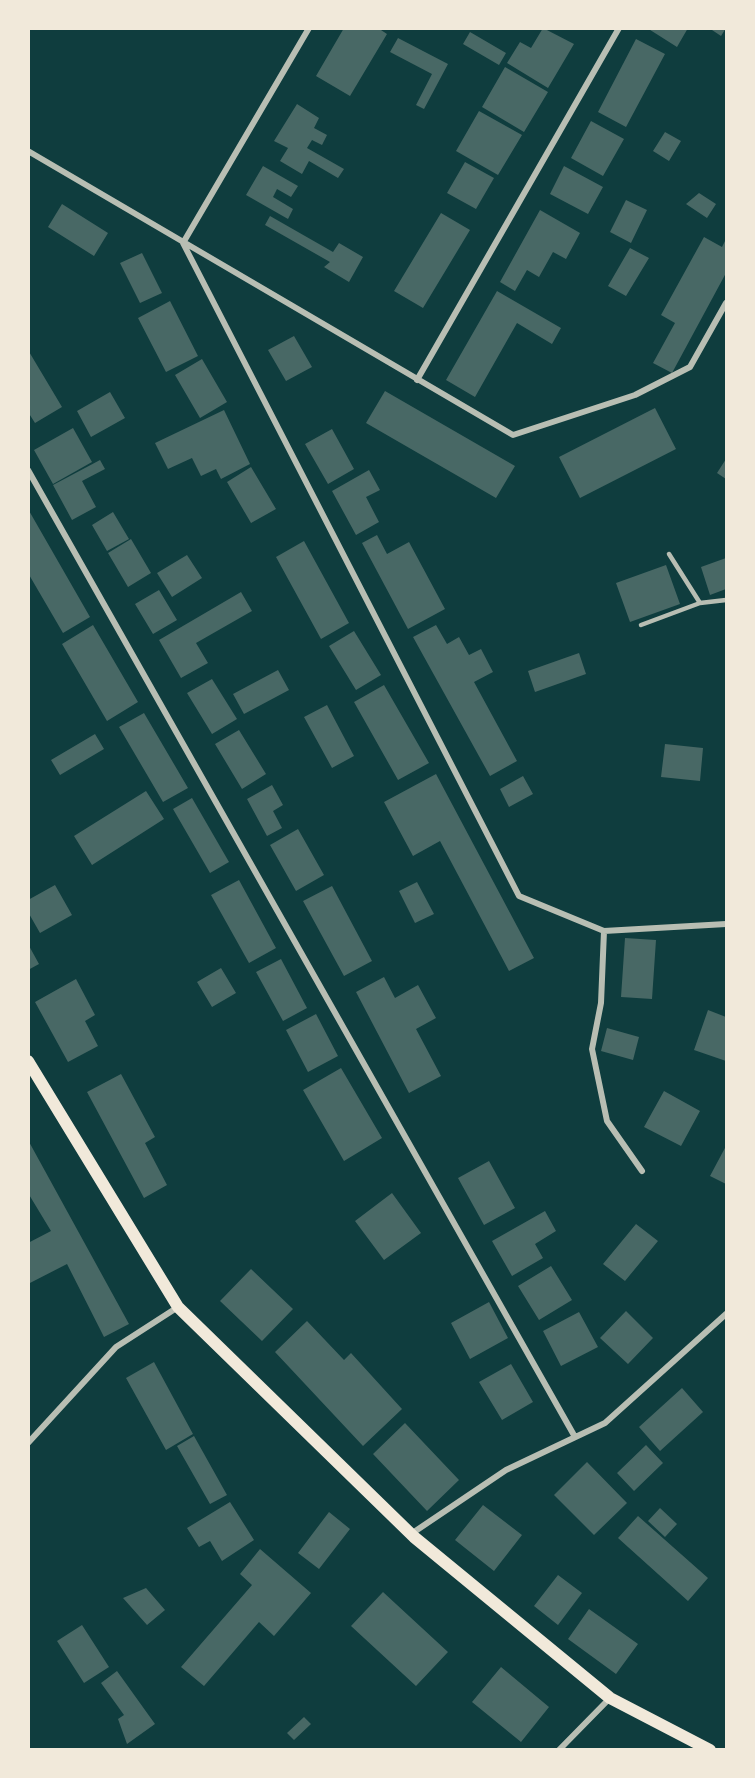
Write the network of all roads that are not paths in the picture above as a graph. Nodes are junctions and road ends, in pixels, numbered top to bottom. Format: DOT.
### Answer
graph roads {
  1 [pos="309,28"];
  2 [pos="619,28"];
  3 [pos="28,151"];
  4 [pos="183,243"];
  5 [pos="726,303"];
  6 [pos="417,380"];
  7 [pos="28,470"];
  8 [pos="669,554"];
  9 [pos="726,600"];
  10 [pos="700,603"];
  11 [pos="641,625"];
  12 [pos="726,924"];
  13 [pos="604,931"];
  14 [pos="28,1061"];
  15 [pos="642,1171"];
  16 [pos="178,1307"];
  17 [pos="726,1314"];
  18 [pos="575,1437"];
  19 [pos="28,1443"];
  20 [pos="411,1534"];
  21 [pos="610,1698"];
  22 [pos="559,1749"];
  23 [pos="710,1749"];
  1 -- 4 [label="street"];
  2 -- 6 [label="street"];
  3 -- 4 [label="street"];
  4 -- 6 [label="street"];
  4 -- 13 [label="street"];
  5 -- 6 [label="street"];
  7 -- 18 [label="street"];
  8 -- 10 [label="lane"];
  9 -- 10 [label="lane"];
  10 -- 11 [label="lane"];
  12 -- 13 [label="street"];
  13 -- 15 [label="street"];
  14 -- 16 [label="main road"];
  16 -- 19 [label="street"];
  16 -- 20 [label="main road"];
  17 -- 18 [label="street"];
  18 -- 20 [label="street"];
  20 -- 21 [label="main road"];
  21 -- 22 [label="street"];
  21 -- 23 [label="main road"];
}
